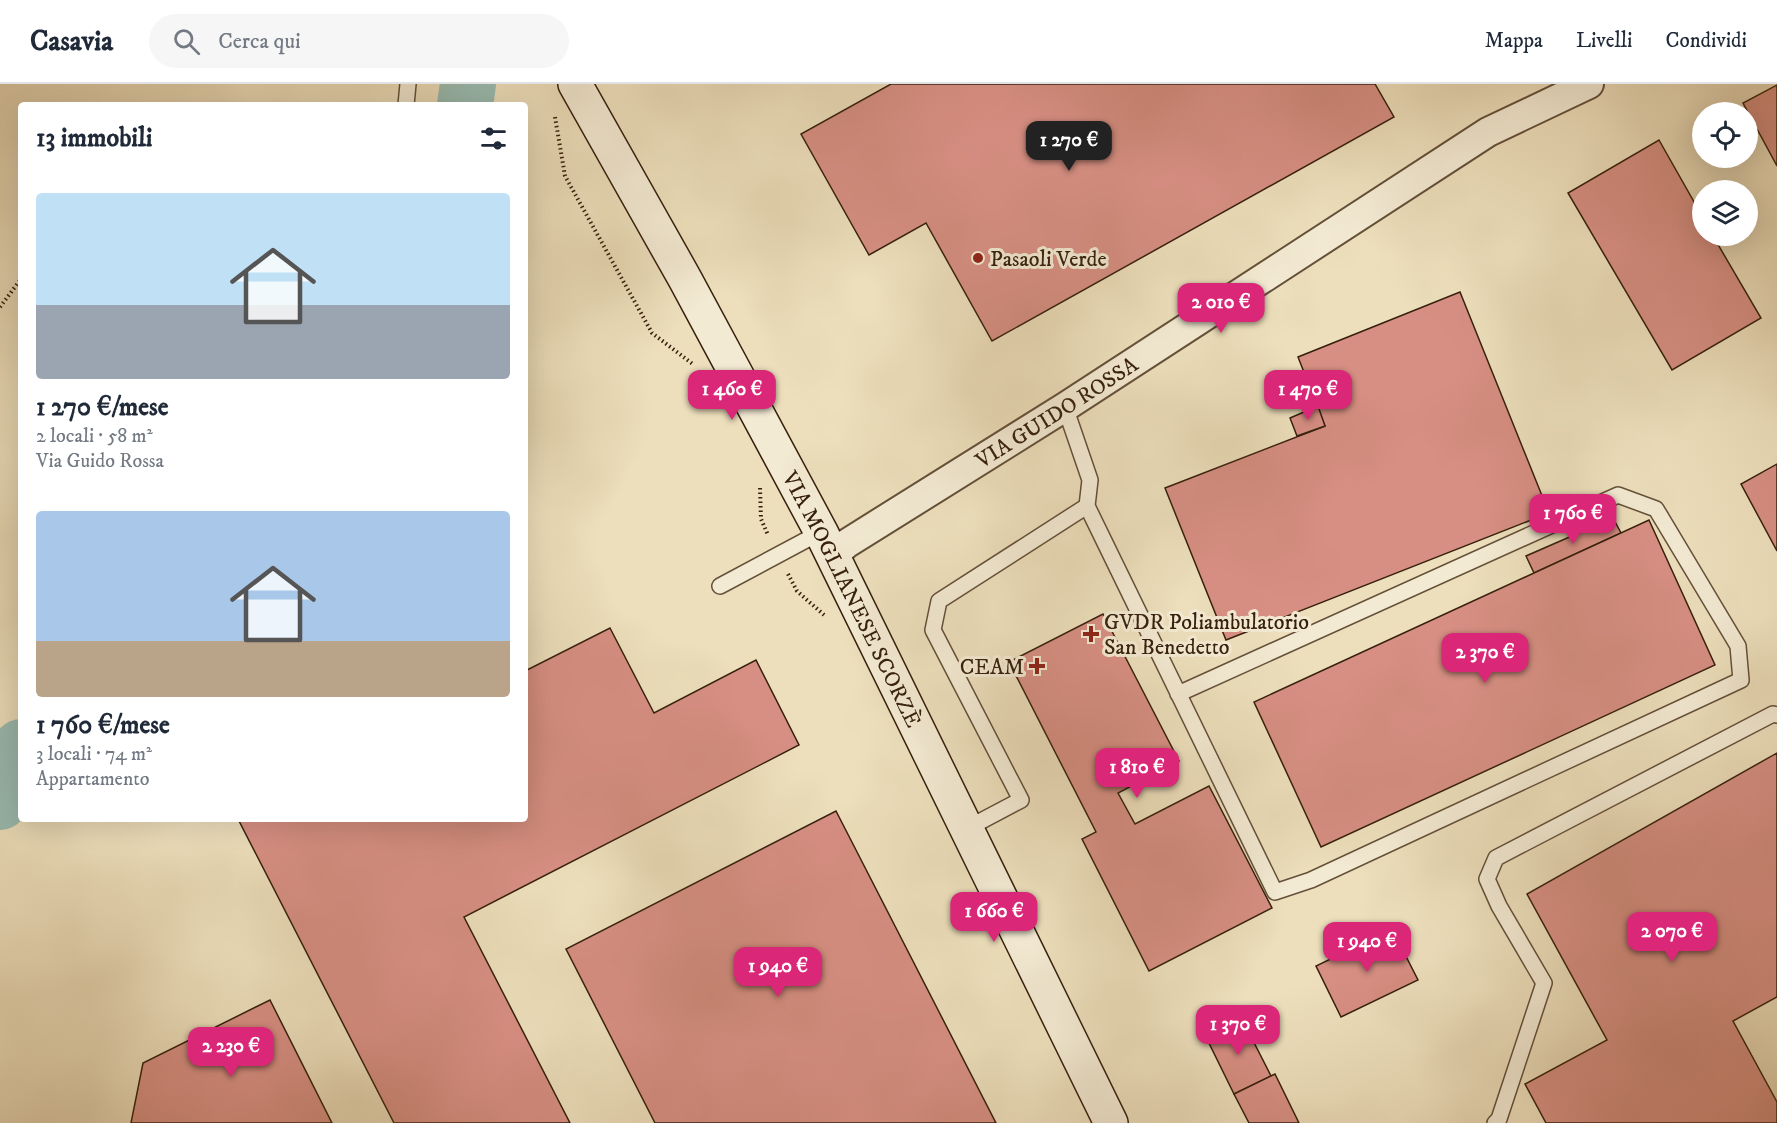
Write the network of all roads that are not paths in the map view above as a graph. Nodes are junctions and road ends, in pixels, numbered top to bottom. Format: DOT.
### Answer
graph roads {
  1 [pos="408,84"];
  2 [pos="575,84"];
  3 [pos="1589,84"];
  4 [pos="406,102"];
  5 [pos="1065,407"];
  6 [pos="1087,506"];
  7 [pos="827,544"];
  8 [pos="720,586"];
  9 [pos="1178,694"];
  10 [pos="1777,715"];
  11 [pos="966,828"];
  12 [pos="1111,1123"];
  13 [pos="1495,1123"];
  1 -- 4 [label="lane"];
  2 -- 7 [label="main road, VIA MOGLIANESE SCORZÈ"];
  3 -- 5 [label="street, VIA GUIDO ROSSA"];
  5 -- 6 [label="lane"];
  5 -- 7 [label="street, VIA GUIDO ROSSA"];
  6 -- 9 [label="lane"];
  6 -- 11 [label="lane"];
  7 -- 8 [label="lane"];
  7 -- 11 [label="main road, VIA MOGLIANESE SCORZÈ"];
  9 -- 9 [label="lane"];
  10 -- 13 [label="lane"];
  11 -- 12 [label="main road, VIA MOGLIANESE SCORZÈ"];
}
